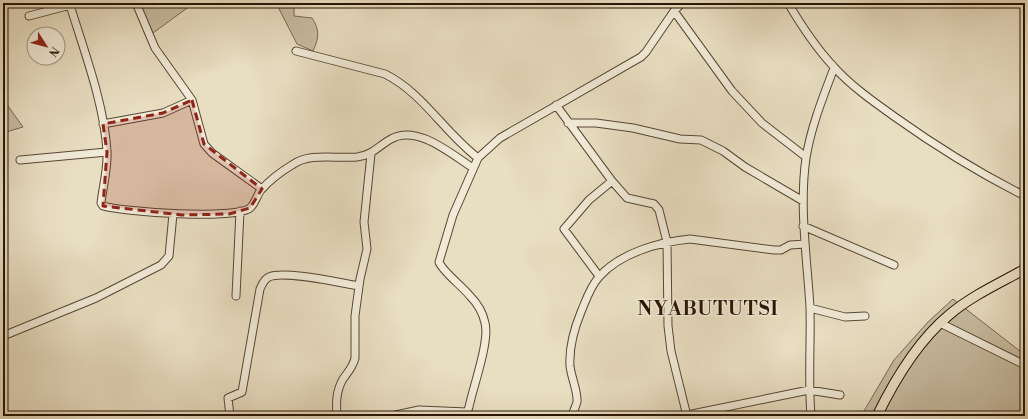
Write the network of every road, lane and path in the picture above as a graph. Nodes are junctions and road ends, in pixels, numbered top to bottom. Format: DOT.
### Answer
graph roads {
  1 [pos="78,3"];
  2 [pos="136,3"];
  3 [pos="682,3"];
  4 [pos="788,3"];
  5 [pos="70,5"];
  6 [pos="674,11"];
  7 [pos="29,16"];
  8 [pos="296,51"];
  9 [pos="834,68"];
  10 [pos="192,100"];
  11 [pos="556,105"];
  12 [pos="568,123"];
  13 [pos="103,124"];
  14 [pos="107,152"];
  15 [pos="371,154"];
  16 [pos="806,157"];
  17 [pos="478,158"];
  18 [pos="20,160"];
  19 [pos="472,168"];
  20 [pos="612,181"];
  21 [pos="262,189"];
  22 [pos="1025,196"];
  23 [pos="803,201"];
  24 [pos="240,211"];
  25 [pos="173,214"];
  26 [pos="803,226"];
  27 [pos="667,242"];
  28 [pos="805,244"];
  29 [pos="894,266"];
  30 [pos="1025,270"];
  31 [pos="599,276"];
  32 [pos="359,286"];
  33 [pos="236,296"];
  34 [pos="810,308"];
  35 [pos="865,316"];
  36 [pos="940,323"];
  37 [pos="3,336"];
  38 [pos="1025,365"];
  39 [pos="809,390"];
  40 [pos="840,395"];
  41 [pos="467,414"];
  42 [pos="687,415"];
  43 [pos="230,416"];
  44 [pos="337,416"];
  45 [pos="392,416"];
  46 [pos="572,416"];
  47 [pos="811,416"];
  48 [pos="877,416"];
  1 -- 5 [label="street"];
  2 -- 10 [label="street"];
  3 -- 6 [label="street"];
  4 -- 9 [label="street"];
  5 -- 7 [label="street"];
  5 -- 13 [label="street"];
  6 -- 11 [label="street"];
  6 -- 16 [label="street"];
  8 -- 17 [label="street"];
  9 -- 16 [label="street"];
  9 -- 22 [label="street"];
  10 -- 13 [label="street"];
  10 -- 21 [label="street"];
  11 -- 12 [label="street"];
  11 -- 17 [label="street"];
  12 -- 20 [label="street"];
  12 -- 23 [label="street"];
  13 -- 14 [label="street"];
  14 -- 18 [label="street"];
  14 -- 25 [label="street"];
  15 -- 19 [label="street"];
  15 -- 21 [label="street"];
  15 -- 32 [label="street"];
  16 -- 23 [label="street"];
  17 -- 19 [label="street"];
  19 -- 41 [label="street"];
  20 -- 27 [label="street"];
  20 -- 31 [label="street"];
  21 -- 24 [label="street"];
  23 -- 26 [label="street"];
  24 -- 25 [label="street"];
  24 -- 33 [label="street"];
  25 -- 37 [label="street"];
  26 -- 28 [label="street"];
  26 -- 29 [label="street"];
  27 -- 28 [label="street"];
  27 -- 31 [label="street"];
  27 -- 42 [label="street"];
  28 -- 34 [label="street"];
  30 -- 36 [label="main road"];
  31 -- 46 [label="street"];
  32 -- 43 [label="street"];
  32 -- 44 [label="street"];
  34 -- 35 [label="street"];
  34 -- 39 [label="street"];
  36 -- 38 [label="street"];
  36 -- 48 [label="main road"];
  39 -- 40 [label="street"];
  39 -- 42 [label="street"];
  39 -- 47 [label="street"];
  41 -- 45 [label="street"];
}
